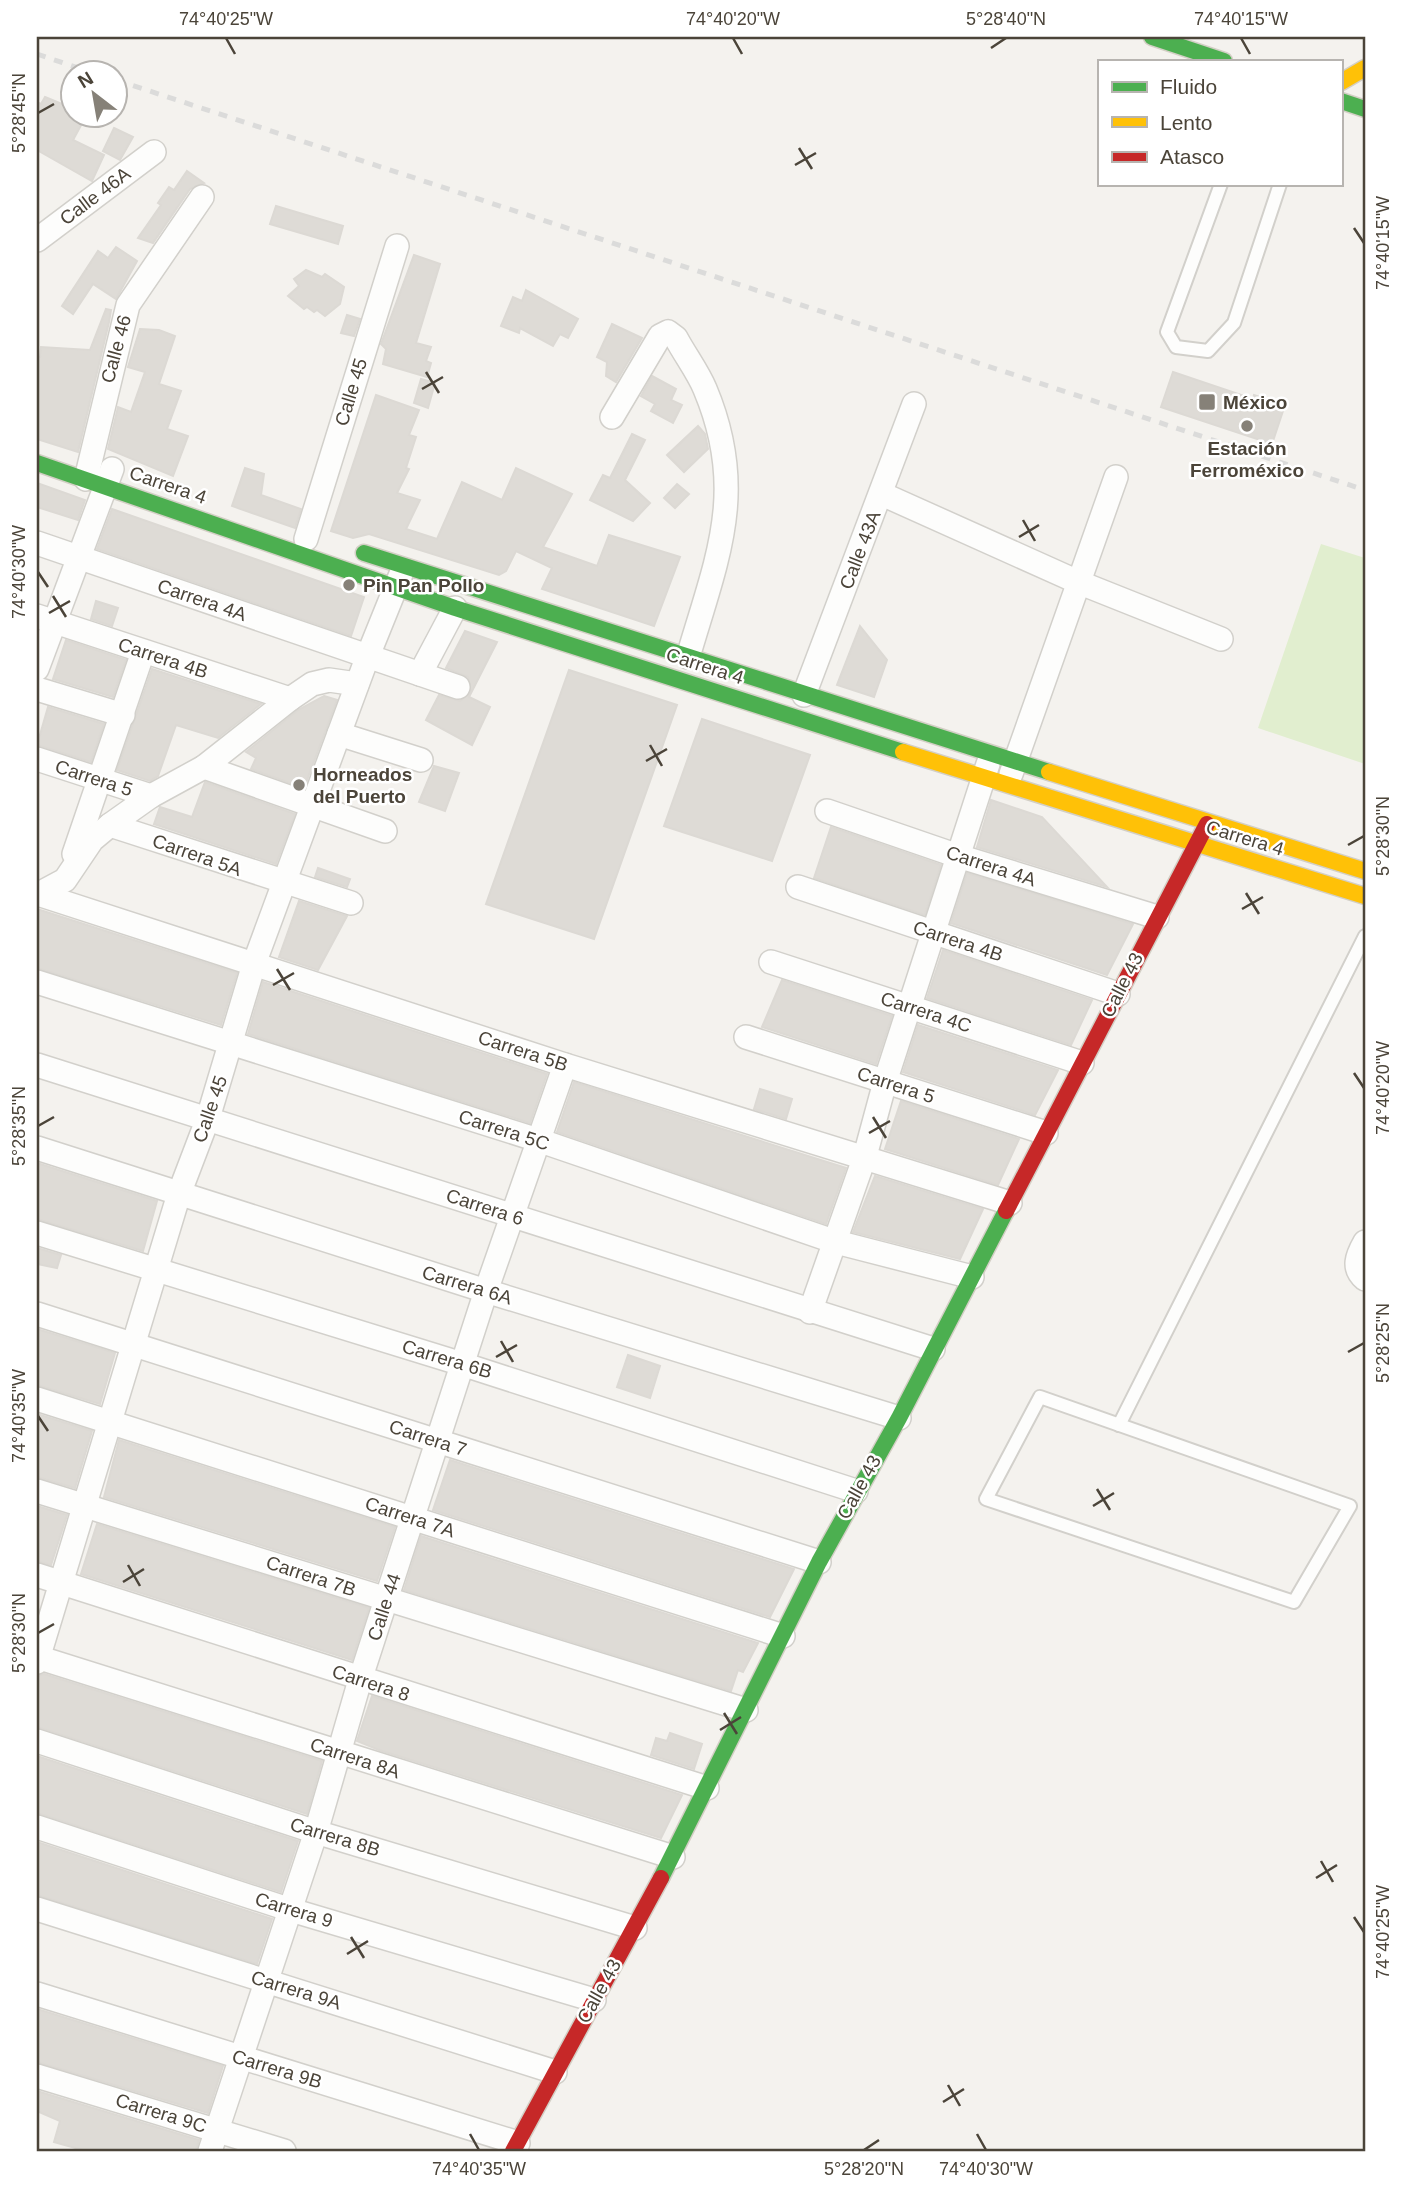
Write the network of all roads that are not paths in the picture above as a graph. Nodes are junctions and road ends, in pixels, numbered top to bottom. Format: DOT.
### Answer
graph roads {
  1 [pos="1152,37"];
  2 [pos="1216,43"];
  3 [pos="1223,60"];
  4 [pos="1225,60"];
  5 [pos="1365,68"];
  6 [pos="1342,81"];
  7 [pos="1342,101"];
  8 [pos="1365,109"];
  9 [pos="154,152"];
  10 [pos="1220,186"];
  11 [pos="1279,186"];
  12 [pos="202,197"];
  13 [pos="37,240"];
  14 [pos="397,246"];
  15 [pos="914,404"];
  16 [pos="612,417"];
  17 [pos="37,463"];
  18 [pos="99,471"];
  19 [pos="1116,477"];
  20 [pos="882,494"];
  21 [pos="280,530"];
  22 [pos="312,540"];
  23 [pos="37,543"];
  24 [pos="343,548"];
  25 [pos="78,556"];
  26 [pos="401,575"];
  27 [pos="1078,582"];
  28 [pos="455,608"];
  29 [pos="45,619"];
  30 [pos="1221,639"];
  31 [pos="143,652"];
  32 [pos="688,657"];
  33 [pos="367,658"];
  34 [pos="37,669"];
  35 [pos="420,674"];
  36 [pos="357,684"];
  37 [pos="458,687"];
  38 [pos="37,689"];
  39 [pos="804,695"];
  40 [pos="290,699"];
  41 [pos="123,715"];
  42 [pos="339,734"];
  43 [pos="991,755"];
  44 [pos="37,759"];
  45 [pos="421,760"];
  46 [pos="1015,761"];
  47 [pos="204,767"];
  48 [pos="984,778"];
  49 [pos="101,780"];
  50 [pos="1007,783"];
  51 [pos="151,796"];
  52 [pos="313,806"];
  53 [pos="827,811"];
  54 [pos="1207,824"];
  55 [pos="110,825"];
  56 [pos="384,831"];
  57 [pos="1197,846"];
  58 [pos="958,856"];
  59 [pos="1365,871"];
  60 [pos="65,880"];
  61 [pos="285,884"];
  62 [pos="798,887"];
  63 [pos="37,895"];
  64 [pos="1365,896"];
  65 [pos="351,903"];
  66 [pos="1157,917"];
  67 [pos="933,934"];
  68 [pos="1365,936"];
  69 [pos="771,962"];
  70 [pos="254,964"];
  71 [pos="37,982"];
  72 [pos="1118,994"];
  73 [pos="910,1006"];
  74 [pos="746,1037"];
  75 [pos="232,1043"];
  76 [pos="1082,1063"];
  77 [pos="37,1065"];
  78 [pos="565,1065"];
  79 [pos="885,1082"];
  80 [pos="208,1118"];
  81 [pos="1046,1133"];
  82 [pos="538,1140"];
  83 [pos="37,1148"];
  84 [pos="864,1156"];
  85 [pos="179,1194"];
  86 [pos="1010,1203"];
  87 [pos="512,1215"];
  88 [pos="37,1233"];
  89 [pos="836,1242"];
  90 [pos="1365,1242"];
  91 [pos="157,1270"];
  92 [pos="1361,1274"];
  93 [pos="972,1277"];
  94 [pos="486,1291"];
  95 [pos="810,1312"];
  96 [pos="37,1314"];
  97 [pos="134,1343"];
  98 [pos="933,1349"];
  99 [pos="462,1364"];
  100 [pos="37,1399"];
  101 [pos="899,1418"];
  102 [pos="110,1421"];
  103 [pos="1119,1424"];
  104 [pos="439,1442"];
  105 [pos="37,1491"];
  106 [pos="856,1491"];
  107 [pos="85,1505"];
  108 [pos="414,1518"];
  109 [pos="819,1562"];
  110 [pos="37,1575"];
  111 [pos="60,1583"];
  112 [pos="387,1600"];
  113 [pos="783,1636"];
  114 [pos="37,1659"];
  115 [pos="360,1680"];
  116 [pos="746,1710"];
  117 [pos="37,1741"];
  118 [pos="338,1753"];
  119 [pos="706,1788"];
  120 [pos="37,1827"];
  121 [pos="316,1832"];
  122 [pos="673,1857"];
  123 [pos="37,1909"];
  124 [pos="291,1910"];
  125 [pos="635,1928"];
  126 [pos="265,1981"];
  127 [pos="37,1994"];
  128 [pos="594,2000"];
  129 [pos="239,2057"];
  130 [pos="555,2072"];
  131 [pos="37,2076"];
  132 [pos="214,2141"];
  133 [pos="515,2147"];
  134 [pos="284,2151"];
  1 -- 3 [label="street"];
  2 -- 4 [label="street"];
  5 -- 6 [label="street"];
  7 -- 8 [label="street"];
  9 -- 13 [label="street, Calle 46A"];
  10 -- 11 [label="lane"];
  12 -- 18 [label="street, Calle 46"];
  14 -- 22 [label="street, Calle 45"];
  15 -- 20 [label="street, Calle 43A"];
  16 -- 32 [label="street"];
  17 -- 18 [label="street, Carrera 4"];
  18 -- 25 [label="street, Calle 46"];
  18 -- 26 [label="street, Carrera 4"];
  19 -- 27 [label="street"];
  20 -- 27 [label="street"];
  20 -- 39 [label="street, Calle 43A"];
  21 -- 22 [label="street"];
  23 -- 25 [label="street, Carrera 4A"];
  24 -- 26 [label="street, Carrera 4"];
  25 -- 29 [label="street, Calle 46"];
  25 -- 33 [label="street, Carrera 4A"];
  26 -- 28 [label="street, Carrera 4"];
  26 -- 32 [label="street, Carrera 4"];
  26 -- 33 [label="street, Calle 45"];
  27 -- 30 [label="street"];
  27 -- 46 [label="street"];
  28 -- 35 [label="street"];
  28 -- 48 [label="street, Carrera 4"];
  29 -- 31 [label="street, Carrera 4B"];
  29 -- 34 [label="street, Calle 46"];
  31 -- 40 [label="street, Carrera 4B"];
  31 -- 41 [label="street"];
  32 -- 39 [label="street, Carrera 4"];
  33 -- 35 [label="street, Carrera 4A"];
  33 -- 36 [label="street, Calle 45"];
  35 -- 37 [label="street, Carrera 4A"];
  36 -- 40 [label="street"];
  36 -- 42 [label="street, Calle 45"];
  38 -- 41 [label="street"];
  39 -- 43 [label="street, Carrera 4"];
  40 -- 47 [label="street"];
  41 -- 49 [label="street"];
  42 -- 45 [label="street"];
  42 -- 52 [label="street, Calle 45"];
  43 -- 46 [label="street, Carrera 4"];
  43 -- 48 [label="street"];
  44 -- 49 [label="street, Carrera 5"];
  46 -- 50 [label="street"];
  46 -- 54 [label="street, Carrera 4"];
  47 -- 51 [label="street"];
  47 -- 52 [label="street"];
  48 -- 50 [label="street, Carrera 4"];
  48 -- 58 [label="street"];
  49 -- 51 [label="street, Carrera 5"];
  49 -- 60 [label="street"];
  50 -- 57 [label="street, Carrera 4"];
  51 -- 55 [label="street"];
  52 -- 56 [label="street"];
  52 -- 61 [label="street, Calle 45"];
  53 -- 58 [label="street, Carrera 4A"];
  54 -- 57 [label="street, Calle 43"];
  54 -- 59 [label="street, Carrera 4"];
  55 -- 60 [label="street"];
  55 -- 61 [label="street, Carrera 5A"];
  57 -- 64 [label="street, Carrera 4"];
  57 -- 66 [label="street, Calle 43"];
  58 -- 66 [label="street, Carrera 4A"];
  58 -- 67 [label="street"];
  60 -- 63 [label="street"];
  61 -- 65 [label="street, Carrera 5A"];
  61 -- 70 [label="street, Calle 45"];
  62 -- 67 [label="street, Carrera 4B"];
  63 -- 70 [label="street, Carrera 5B"];
  66 -- 72 [label="street, Calle 43"];
  67 -- 72 [label="street, Carrera 4B"];
  67 -- 73 [label="street"];
  68 -- 103 [label="lane"];
  69 -- 73 [label="street, Carrera 4C"];
  70 -- 75 [label="street, Calle 45"];
  70 -- 78 [label="street, Carrera 5B"];
  71 -- 75 [label="street, Carrera 5C"];
  72 -- 76 [label="street, Calle 43"];
  73 -- 76 [label="street, Carrera 4C"];
  73 -- 79 [label="street"];
  74 -- 79 [label="street, Carrera 5"];
  75 -- 80 [label="street, Calle 45"];
  75 -- 82 [label="street, Carrera 5C"];
  76 -- 81 [label="street, Calle 43"];
  77 -- 80 [label="street, Carrera 6"];
  78 -- 82 [label="street, Calle 44"];
  78 -- 84 [label="street, Carrera 5B"];
  79 -- 81 [label="street, Carrera 5"];
  79 -- 84 [label="street"];
  80 -- 85 [label="street, Calle 45"];
  80 -- 87 [label="street, Carrera 6"];
  81 -- 86 [label="street, Calle 43"];
  82 -- 87 [label="street, Calle 44"];
  82 -- 89 [label="street, Carrera 5C"];
  83 -- 85 [label="street, Carrera 6A"];
  84 -- 86 [label="street, Carrera 5B"];
  84 -- 89 [label="street"];
  85 -- 91 [label="street, Calle 45"];
  85 -- 94 [label="street, Carrera 6A"];
  86 -- 93 [label="street, Calle 43"];
  87 -- 94 [label="street, Calle 44"];
  87 -- 95 [label="street, Carrera 6"];
  88 -- 91 [label="street, Carrera 6B"];
  89 -- 93 [label="street, Carrera 5C"];
  89 -- 95 [label="street"];
  90 -- 92 [label="street"];
  91 -- 97 [label="street, Calle 45"];
  91 -- 99 [label="street, Carrera 6B"];
  93 -- 98 [label="street, Calle 43"];
  94 -- 99 [label="street, Calle 44"];
  94 -- 101 [label="street, Carrera 6A"];
  95 -- 98 [label="street, Carrera 6"];
  96 -- 97 [label="street, Carrera 7"];
  97 -- 102 [label="street, Calle 45"];
  97 -- 104 [label="street, Carrera 7"];
  98 -- 101 [label="street, Calle 43"];
  99 -- 104 [label="street, Calle 44"];
  99 -- 106 [label="street, Carrera 6B"];
  100 -- 102 [label="street, Carrera 7A"];
  101 -- 106 [label="street, Calle 43"];
  102 -- 107 [label="street, Calle 45"];
  102 -- 108 [label="street, Carrera 7A"];
  103 -- 103 [label="lane"];
  104 -- 108 [label="street, Calle 44"];
  104 -- 109 [label="street, Carrera 7"];
  105 -- 107 [label="street, Carrera 7B"];
  106 -- 109 [label="street, Calle 43"];
  107 -- 111 [label="street, Calle 45"];
  107 -- 112 [label="street, Carrera 7B"];
  108 -- 112 [label="street, Calle 44"];
  108 -- 113 [label="street, Carrera 7A"];
  109 -- 113 [label="street, Calle 43"];
  110 -- 111 [label="street, Carrera 8"];
  111 -- 114 [label="street, Calle 45"];
  111 -- 115 [label="street, Carrera 8"];
  112 -- 115 [label="street, Calle 44"];
  112 -- 116 [label="street, Carrera 7B"];
  113 -- 116 [label="street, Calle 43"];
  114 -- 118 [label="street, Carrera 8A"];
  115 -- 118 [label="street, Calle 44"];
  115 -- 119 [label="street, Carrera 8"];
  116 -- 119 [label="street, Calle 43"];
  117 -- 121 [label="street, Carrera 8B"];
  118 -- 121 [label="street, Calle 44"];
  118 -- 122 [label="street, Carrera 8A"];
  119 -- 122 [label="street, Calle 43"];
  120 -- 124 [label="street, Carrera 9"];
  121 -- 124 [label="street, Calle 44"];
  121 -- 125 [label="street, Carrera 8B"];
  122 -- 125 [label="street, Calle 43"];
  123 -- 126 [label="street, Carrera 9A"];
  124 -- 126 [label="street, Calle 44"];
  124 -- 128 [label="street, Carrera 9"];
  125 -- 128 [label="street, Calle 43"];
  126 -- 129 [label="street, Calle 44"];
  126 -- 130 [label="street, Carrera 9A"];
  127 -- 129 [label="street, Carrera 9B"];
  128 -- 130 [label="street, Calle 43"];
  129 -- 132 [label="street, Calle 44"];
  129 -- 133 [label="street, Carrera 9B"];
  130 -- 133 [label="street, Calle 43"];
  131 -- 132 [label="street, Carrera 9C"];
  132 -- 134 [label="street, Carrera 9C"];
}
